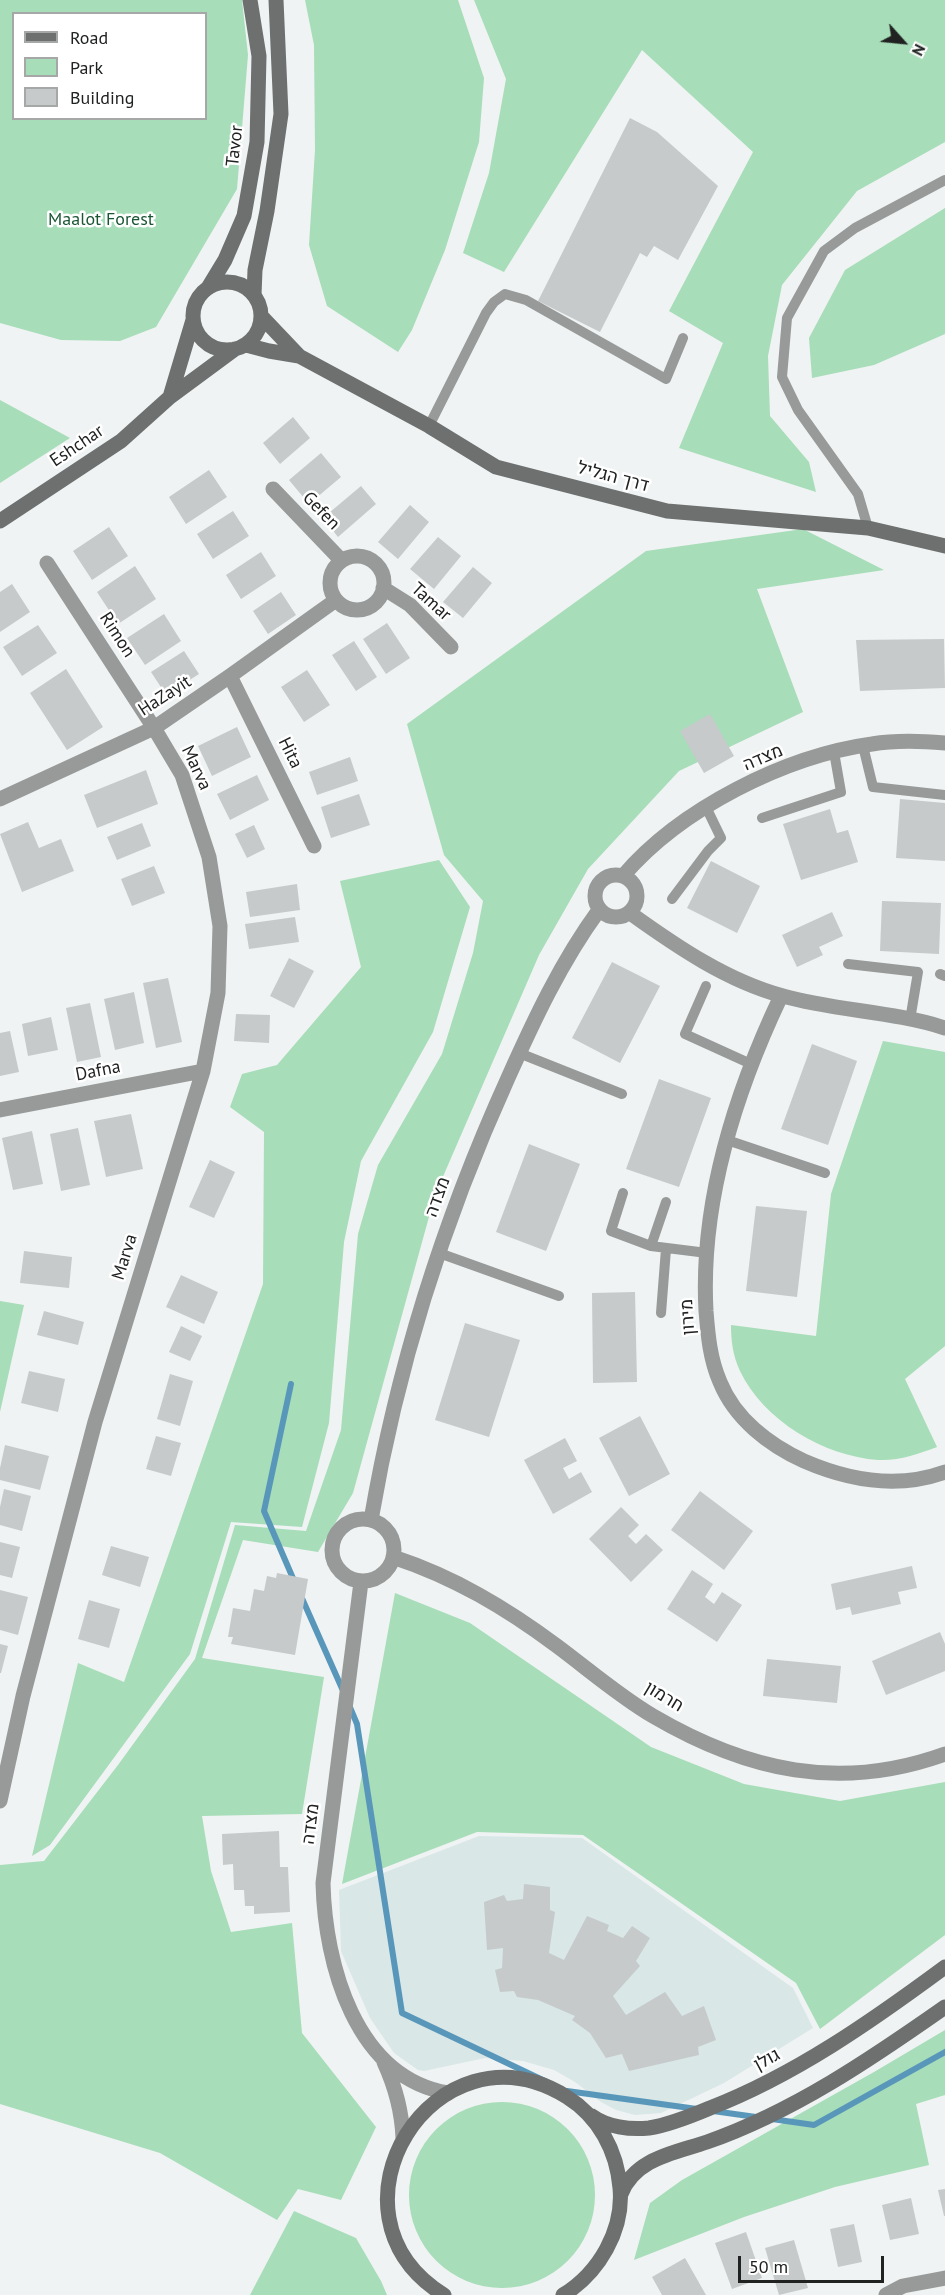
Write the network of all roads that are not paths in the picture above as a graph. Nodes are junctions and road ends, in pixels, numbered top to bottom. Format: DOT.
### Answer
graph roads {
  1 [pos="250,0"];
  2 [pos="276,0"];
  3 [pos="945,180"];
  4 [pos="208,288"];
  5 [pos="254,295"];
  6 [pos="261,316"];
  7 [pos="193,320"];
  8 [pos="683,338"];
  9 [pos="241,347"];
  10 [pos="299,356"];
  11 [pos="170,397"];
  12 [pos="429,426"];
  13 [pos="273,489"];
  14 [pos="0,521"];
  15 [pos="868,528"];
  16 [pos="945,546"];
  17 [pos="341,560"];
  18 [pos="47,563"];
  19 [pos="383,588"];
  20 [pos="336,600"];
  21 [pos="451,647"];
  22 [pos="230,676"];
  23 [pos="154,728"];
  24 [pos="945,743"];
  25 [pos="863,746"];
  26 [pos="834,752"];
  27 [pos="945,795"];
  28 [pos="0,799"];
  29 [pos="706,807"];
  30 [pos="762,818"];
  31 [pos="314,846"];
  32 [pos="623,876"];
  33 [pos="672,899"];
  34 [pos="599,910"];
  35 [pos="630,913"];
  36 [pos="848,963"];
  37 [pos="706,986"];
  38 [pos="781,996"];
  39 [pos="910,1020"];
  40 [pos="945,1028"];
  41 [pos="519,1053"];
  42 [pos="751,1064"];
  43 [pos="203,1071"];
  44 [pos="622,1094"];
  45 [pos="0,1110"];
  46 [pos="727,1140"];
  47 [pos="825,1173"];
  48 [pos="623,1193"];
  49 [pos="666,1202"];
  50 [pos="651,1246"];
  51 [pos="666,1249"];
  52 [pos="439,1253"];
  53 [pos="707,1253"];
  54 [pos="559,1296"];
  55 [pos="661,1313"];
  56 [pos="945,1472"];
  57 [pos="371,1520"];
  58 [pos="393,1557"];
  59 [pos="361,1581"];
  60 [pos="945,1754"];
  61 [pos="0,1801"];
  62 [pos="945,1966"];
  63 [pos="945,2007"];
  64 [pos="383,2059"];
  65 [pos="448,2093"];
  66 [pos="587,2113"];
  67 [pos="403,2138"];
  68 [pos="621,2194"];
  69 [pos="945,2278"];
  70 [pos="439,2293"];
  71 [pos="563,2295"];
  72 [pos="886,2295"];
  1 -- 4 [label="street, Tavor"];
  2 -- 5 [label="street"];
  3 -- 15 [label="lane"];
  4 -- 5 [label="street"];
  4 -- 7 [label="street"];
  5 -- 6 [label="street"];
  6 -- 9 [label="street"];
  6 -- 10 [label="street, דרך הגליל"];
  7 -- 9 [label="street"];
  7 -- 11 [label="street"];
  8 -- 12 [label="lane"];
  9 -- 10 [label="street, דרך הגליל"];
  9 -- 11 [label="street, Eshchar"];
  10 -- 12 [label="street, דרך הגליל"];
  11 -- 14 [label="street, Eshchar"];
  12 -- 15 [label="street, דרך הגליל"];
  13 -- 17 [label="street, Gefen"];
  15 -- 16 [label="street, דרך הגליל"];
  17 -- 19 [label="street"];
  17 -- 20 [label="street"];
  18 -- 23 [label="street, Rimon"];
  19 -- 20 [label="street"];
  19 -- 21 [label="street, Tamar"];
  20 -- 22 [label="street, HaZayit"];
  22 -- 23 [label="street, HaZayit"];
  22 -- 31 [label="street, Hita"];
  23 -- 28 [label="street, HaZayit"];
  23 -- 43 [label="street, Marva"];
  24 -- 25 [label="street, מצדה"];
  25 -- 26 [label="street, מצדה"];
  25 -- 27 [label="lane"];
  26 -- 29 [label="street, מצדה"];
  26 -- 30 [label="lane"];
  29 -- 32 [label="street, מצדה"];
  29 -- 33 [label="lane"];
  32 -- 34 [label="street"];
  32 -- 35 [label="street"];
  34 -- 35 [label="street"];
  34 -- 41 [label="street, מצדה"];
  35 -- 38 [label="street"];
  36 -- 39 [label="lane"];
  37 -- 42 [label="lane"];
  38 -- 39 [label="street"];
  38 -- 42 [label="street, מירון"];
  39 -- 40 [label="street"];
  41 -- 44 [label="lane"];
  41 -- 52 [label="street, מצדה"];
  42 -- 46 [label="street, מירון"];
  43 -- 45 [label="street, Dafna"];
  43 -- 61 [label="street, Marva"];
  46 -- 47 [label="lane"];
  46 -- 53 [label="street, מירון"];
  48 -- 50 [label="lane"];
  49 -- 50 [label="lane"];
  50 -- 51 [label="lane"];
  51 -- 53 [label="lane"];
  51 -- 55 [label="lane"];
  52 -- 54 [label="lane"];
  52 -- 57 [label="street, מצדה"];
  53 -- 56 [label="street, מירון"];
  57 -- 58 [label="street"];
  57 -- 59 [label="street"];
  58 -- 59 [label="street"];
  58 -- 60 [label="street, חרמון"];
  59 -- 64 [label="street, מצדה"];
  62 -- 66 [label="street, גולן"];
  63 -- 68 [label="street"];
  64 -- 65 [label="street, מצדה"];
  64 -- 67 [label="street, מצדה"];
  65 -- 66 [label="street"];
  65 -- 67 [label="street"];
  66 -- 68 [label="street"];
  67 -- 70 [label="street"];
  68 -- 71 [label="street"];
  69 -- 72 [label="street"];
}
